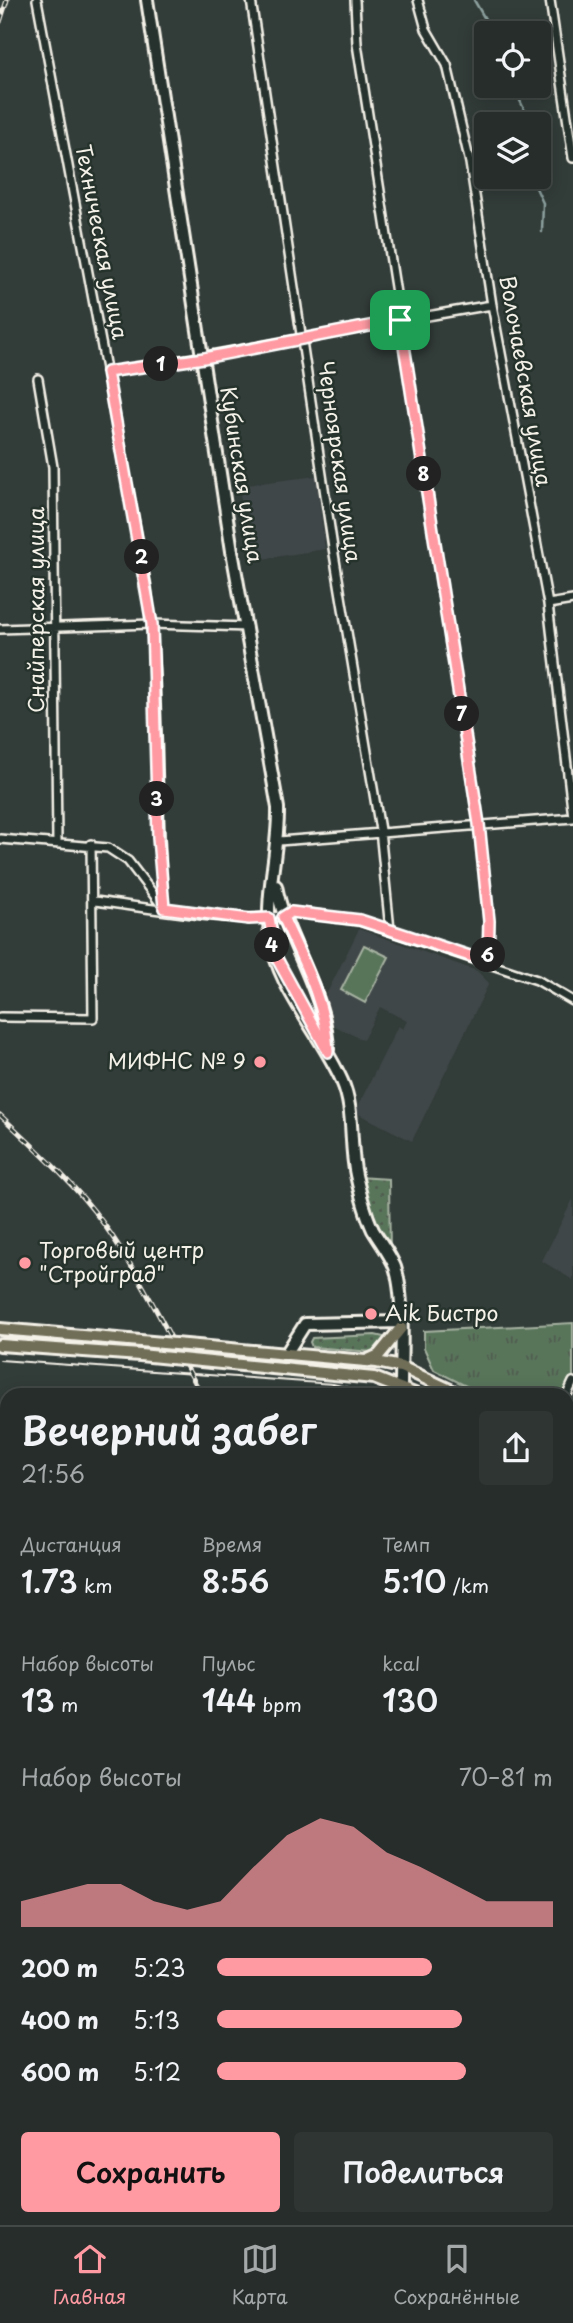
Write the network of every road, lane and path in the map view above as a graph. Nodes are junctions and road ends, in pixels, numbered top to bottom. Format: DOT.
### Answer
graph roads {
  1 [pos="37,0"];
  2 [pos="147,0"];
  3 [pos="251,0"];
  4 [pos="355,0"];
  5 [pos="418,0"];
  6 [pos="550,0"];
  7 [pos="573,158"];
  8 [pos="492,305"];
  9 [pos="400,320"];
  10 [pos="303,337"];
  11 [pos="204,358"];
  12 [pos="107,372"];
  13 [pos="38,379"];
  14 [pos="573,600"];
  15 [pos="548,604"];
  16 [pos="152,624"];
  17 [pos="54,626"];
  18 [pos="247,627"];
  19 [pos="0,629"];
  20 [pos="573,817"];
  21 [pos="479,824"];
  22 [pos="380,830"];
  23 [pos="0,839"];
  24 [pos="279,841"];
  25 [pos="57,842"];
  26 [pos="91,845"];
  27 [pos="274,873"];
  28 [pos="94,901"];
  29 [pos="164,908"];
  30 [pos="283,917"];
  31 [pos="269,918"];
  32 [pos="390,930"];
  33 [pos="488,962"];
  34 [pos="573,989"];
  35 [pos="571,999"];
  36 [pos="0,1017"];
  37 [pos="328,1052"];
  38 [pos="401,1325"];
  39 [pos="0,1329"];
  40 [pos="0,1345"];
  41 [pos="286,1354"];
  42 [pos="366,1361"];
  43 [pos="401,1367"];
  44 [pos="401,1388"];
  45 [pos="446,1388"];
  1 -- 12 [label="street, Техническая улица"];
  2 -- 11 [label="street, Кубинская улица"];
  3 -- 10 [label="street, Черноярская улица"];
  4 -- 9 [label="street"];
  5 -- 8 [label="street, Волочаевская улица"];
  6 -- 7 [label="street"];
  8 -- 9 [label="street"];
  8 -- 15 [label="street, Волочаевская улица"];
  9 -- 10 [label="street"];
  9 -- 21 [label="street"];
  10 -- 11 [label="street"];
  10 -- 22 [label="street, Черноярская улица"];
  11 -- 12 [label="street"];
  11 -- 18 [label="street, Кубинская улица"];
  12 -- 16 [label="street, Техническая улица"];
  13 -- 17 [label="street, Снайперская улица"];
  14 -- 15 [label="street"];
  15 -- 20 [label="street, Волочаевская улица"];
  16 -- 17 [label="street"];
  16 -- 18 [label="street"];
  16 -- 29 [label="street, Техническая улица"];
  17 -- 19 [label="street"];
  17 -- 25 [label="street, Снайперская улица"];
  18 -- 24 [label="street, Кубинская улица"];
  20 -- 21 [label="street"];
  21 -- 22 [label="street"];
  21 -- 33 [label="street"];
  22 -- 24 [label="street"];
  22 -- 32 [label="street, Черноярская улица"];
  23 -- 25 [label="street"];
  24 -- 27 [label="street, Кубинская улица"];
  25 -- 26 [label="street"];
  26 -- 28 [label="street"];
  26 -- 29 [label="street"];
  27 -- 30 [label="street, Кубинская улица"];
  27 -- 31 [label="street, Кубинская улица"];
  28 -- 29 [label="street"];
  28 -- 36 [label="street"];
  29 -- 31 [label="street"];
  30 -- 31 [label="street"];
  30 -- 32 [label="street"];
  30 -- 37 [label="street, Кубинская улица"];
  31 -- 37 [label="street, Кубинская улица"];
  32 -- 33 [label="street"];
  33 -- 35 [label="street"];
  34 -- 35 [label="street"];
  37 -- 38 [label="street, Кубинская улица"];
  38 -- 41 [label="street"];
  38 -- 42 [label="main road"];
  38 -- 43 [label="street, Кубинская улица"];
  39 -- 41 [label="main road, bridge"];
  40 -- 44 [label="main road, bridge"];
  41 -- 42 [label="main road"];
  42 -- 43 [label="main road"];
  43 -- 44 [label="street, Кубинская улица"];
  43 -- 45 [label="main road"];
}
